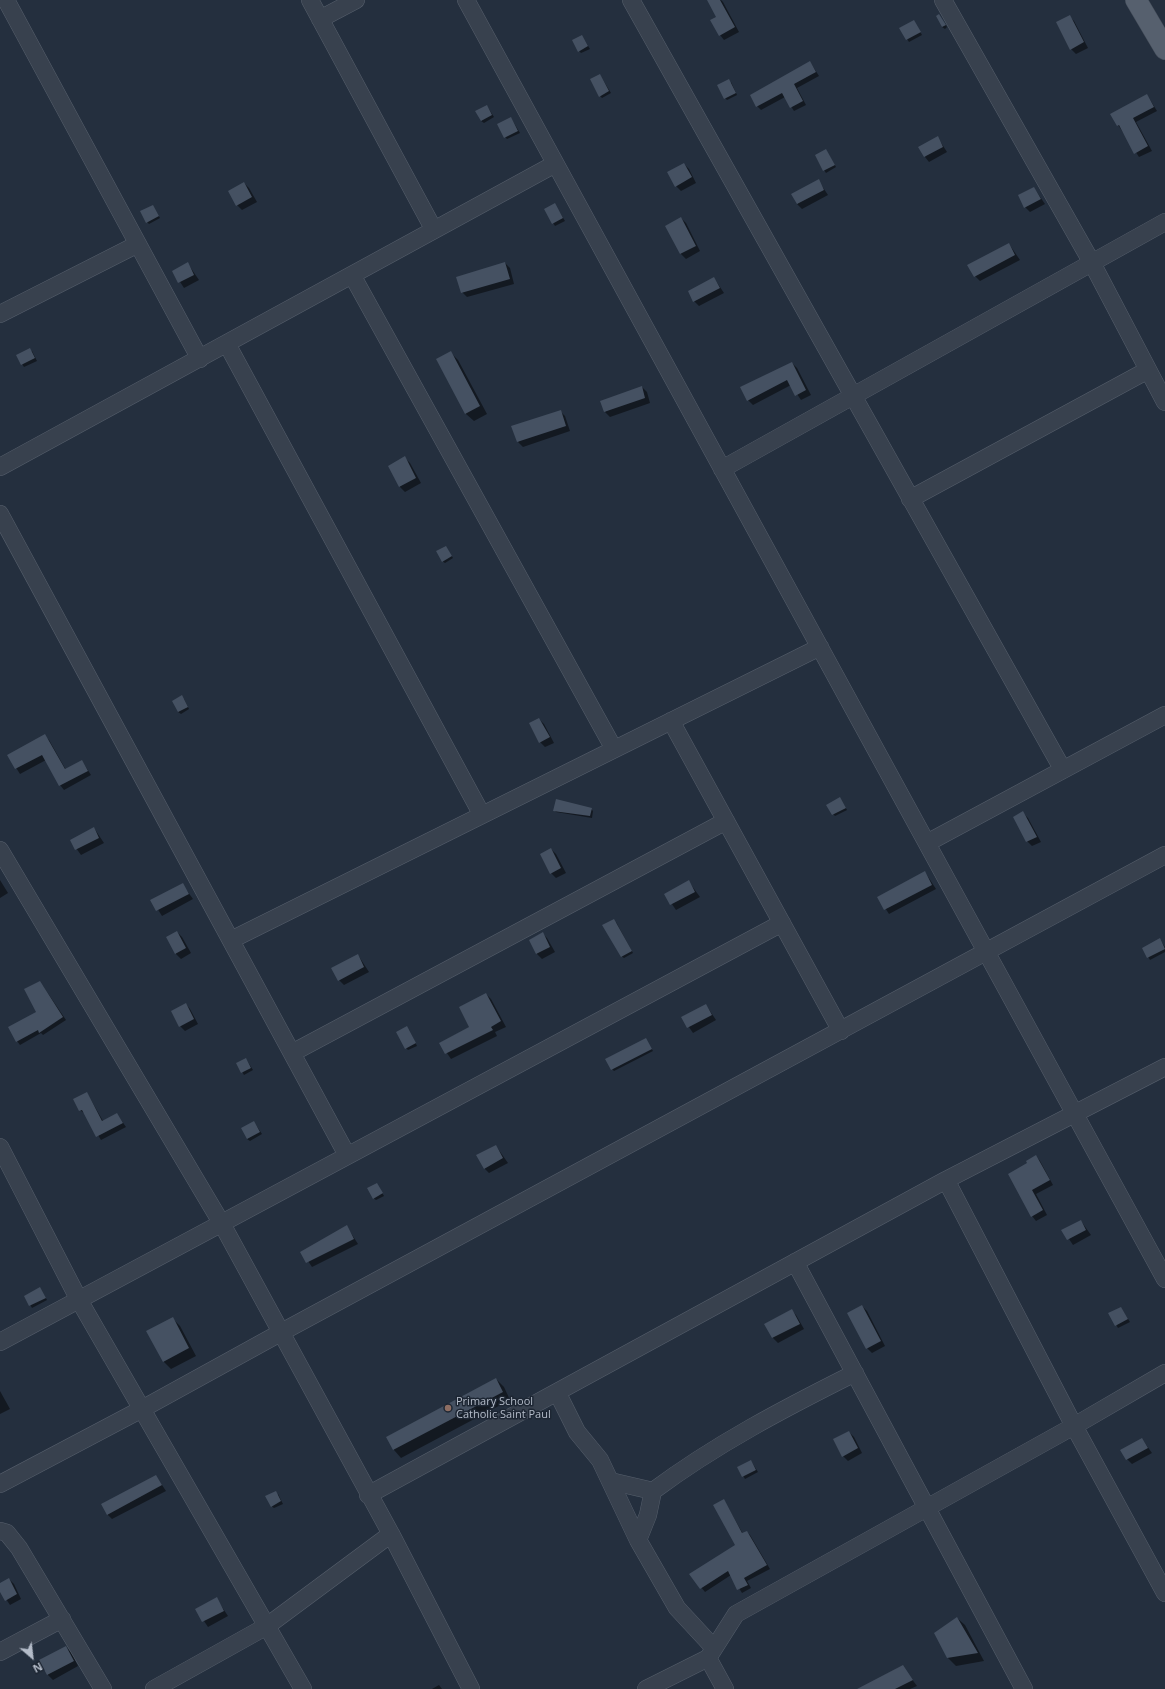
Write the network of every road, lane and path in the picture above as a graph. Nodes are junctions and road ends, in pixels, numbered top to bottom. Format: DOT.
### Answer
graph roads {
  1 [pos="6,0"];
  2 [pos="310,0"];
  3 [pos="356,0"];
  4 [pos="466,0"];
  5 [pos="631,0"];
  6 [pos="943,0"];
  7 [pos="1136,0"];
  8 [pos="320,19"];
  9 [pos="1165,49"];
  10 [pos="555,164"];
  11 [pos="1165,222"];
  12 [pos="434,230"];
  13 [pos="138,244"];
  14 [pos="1092,263"];
  15 [pos="352,275"];
  16 [pos="0,314"];
  17 [pos="227,344"];
  18 [pos="200,359"];
  19 [pos="1148,370"];
  20 [pos="852,396"];
  21 [pos="1165,402"];
  22 [pos="0,467"];
  23 [pos="722,469"];
  24 [pos="910,499"];
  25 [pos="0,514"];
  26 [pos="820,647"];
  27 [pos="1165,715"];
  28 [pos="671,721"];
  29 [pos="614,749"];
  30 [pos="1063,770"];
  31 [pos="482,815"];
  32 [pos="726,821"];
  33 [pos="927,844"];
  34 [pos="0,850"];
  35 [pos="1165,855"];
  36 [pos="782,923"];
  37 [pos="231,940"];
  38 [pos="987,952"];
  39 [pos="841,1031"];
  40 [pos="292,1054"];
  41 [pos="1165,1067"];
  42 [pos="1075,1114"];
  43 [pos="0,1147"];
  44 [pos="347,1155"];
  45 [pos="946,1180"];
  46 [pos="222,1224"];
  47 [pos="796,1262"];
  48 [pos="1165,1279"];
  49 [pos="79,1300"];
  50 [pos="280,1333"];
  51 [pos="0,1342"];
  52 [pos="855,1372"];
  53 [pos="1165,1373"];
  54 [pos="557,1392"];
  55 [pos="142,1409"];
  56 [pos="1074,1426"];
  57 [pos="610,1481"];
  58 [pos="0,1484"];
  59 [pos="653,1491"];
  60 [pos="368,1495"];
  61 [pos="928,1508"];
  62 [pos="0,1532"];
  63 [pos="391,1534"];
  64 [pos="638,1540"];
  65 [pos="1165,1593"];
  66 [pos="62,1619"];
  67 [pos="267,1626"];
  68 [pos="0,1652"];
  69 [pos="711,1653"];
  70 [pos="103,1689"];
  71 [pos="154,1689"];
  72 [pos="303,1689"];
  73 [pos="471,1689"];
  74 [pos="646,1689"];
  75 [pos="725,1689"];
  76 [pos="1024,1689"];
  1 -- 13 [label="street"];
  2 -- 8 [label="street"];
  3 -- 8 [label="street"];
  4 -- 10 [label="street"];
  5 -- 20 [label="street"];
  6 -- 14 [label="street"];
  7 -- 9 [label="main road"];
  8 -- 12 [label="street"];
  10 -- 12 [label="street"];
  10 -- 23 [label="street"];
  11 -- 14 [label="street"];
  12 -- 15 [label="street"];
  13 -- 16 [label="street"];
  13 -- 18 [label="street"];
  14 -- 19 [label="street"];
  14 -- 20 [label="street"];
  15 -- 17 [label="street"];
  15 -- 29 [label="street"];
  17 -- 18 [label="street"];
  17 -- 31 [label="street"];
  18 -- 22 [label="street"];
  19 -- 21 [label="street"];
  19 -- 24 [label="street"];
  20 -- 23 [label="street"];
  20 -- 24 [label="street"];
  23 -- 26 [label="street"];
  24 -- 30 [label="street"];
  25 -- 37 [label="street"];
  26 -- 28 [label="street"];
  26 -- 33 [label="street"];
  27 -- 30 [label="street"];
  28 -- 29 [label="street"];
  28 -- 32 [label="street"];
  29 -- 31 [label="street"];
  30 -- 33 [label="street"];
  31 -- 37 [label="street"];
  32 -- 36 [label="street"];
  32 -- 40 [label="street"];
  33 -- 38 [label="street"];
  34 -- 46 [label="street"];
  35 -- 38 [label="street"];
  36 -- 39 [label="street"];
  36 -- 44 [label="street"];
  37 -- 40 [label="street"];
  38 -- 39 [label="street"];
  38 -- 42 [label="street"];
  39 -- 50 [label="street"];
  40 -- 44 [label="street"];
  41 -- 42 [label="street"];
  42 -- 45 [label="street"];
  42 -- 48 [label="street"];
  43 -- 49 [label="street"];
  44 -- 46 [label="street"];
  45 -- 47 [label="street"];
  45 -- 56 [label="street"];
  46 -- 49 [label="street"];
  46 -- 50 [label="street"];
  47 -- 52 [label="street"];
  47 -- 54 [label="street"];
  49 -- 51 [label="street"];
  49 -- 55 [label="street"];
  50 -- 55 [label="street"];
  50 -- 60 [label="street"];
  52 -- 59 [label="street"];
  52 -- 61 [label="street"];
  53 -- 56 [label="street"];
  54 -- 57 [label="street"];
  54 -- 60 [label="street"];
  55 -- 58 [label="street"];
  55 -- 67 [label="street"];
  56 -- 61 [label="street"];
  56 -- 65 [label="street"];
  57 -- 59 [label="street"];
  57 -- 64 [label="street"];
  59 -- 64 [label="street"];
  60 -- 63 [label="street"];
  61 -- 69 [label="street"];
  61 -- 76 [label="street"];
  62 -- 66 [label="street"];
  63 -- 67 [label="street"];
  63 -- 73 [label="street"];
  64 -- 69 [label="street"];
  66 -- 68 [label="street"];
  66 -- 70 [label="street"];
  67 -- 71 [label="street"];
  67 -- 72 [label="street"];
  69 -- 74 [label="street"];
  69 -- 75 [label="street"];
}
